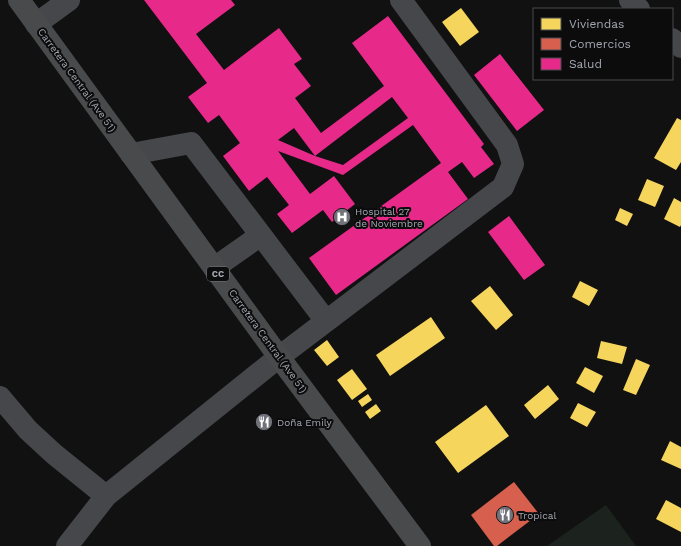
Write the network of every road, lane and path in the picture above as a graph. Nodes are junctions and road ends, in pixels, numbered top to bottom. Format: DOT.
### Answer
graph roads {
  1 [pos="19,0"];
  2 [pos="69,0"];
  3 [pos="401,0"];
  4 [pos="630,0"];
  5 [pos="638,8"];
  6 [pos="36,24"];
  7 [pos="673,40"];
  8 [pos="681,48"];
  9 [pos="131,154"];
  10 [pos="261,235"];
  11 [pos="214,268"];
  12 [pos="326,321"];
  13 [pos="279,357"];
  14 [pos="0,397"];
  15 [pos="106,496"];
  16 [pos="67,546"];
  17 [pos="420,546"];
  1 -- 6 [label="main road, Carretera Central (Ave 51) / CC"];
  2 -- 6 [label="street"];
  3 -- 12 [label="street"];
  4 -- 5 [label="street"];
  6 -- 9 [label="main road, Carretera Central (Ave 51) / CC"];
  7 -- 8 [label="street"];
  9 -- 10 [label="street"];
  9 -- 11 [label="main road, Carretera Central (Ave 51) / CC"];
  10 -- 11 [label="street"];
  10 -- 12 [label="street"];
  11 -- 13 [label="main road, Carretera Central (Ave 51) / CC"];
  12 -- 13 [label="street"];
  13 -- 15 [label="street"];
  13 -- 17 [label="main road, Carretera Central (Ave 51) / CC"];
  14 -- 15 [label="street"];
  15 -- 16 [label="street"];
}
